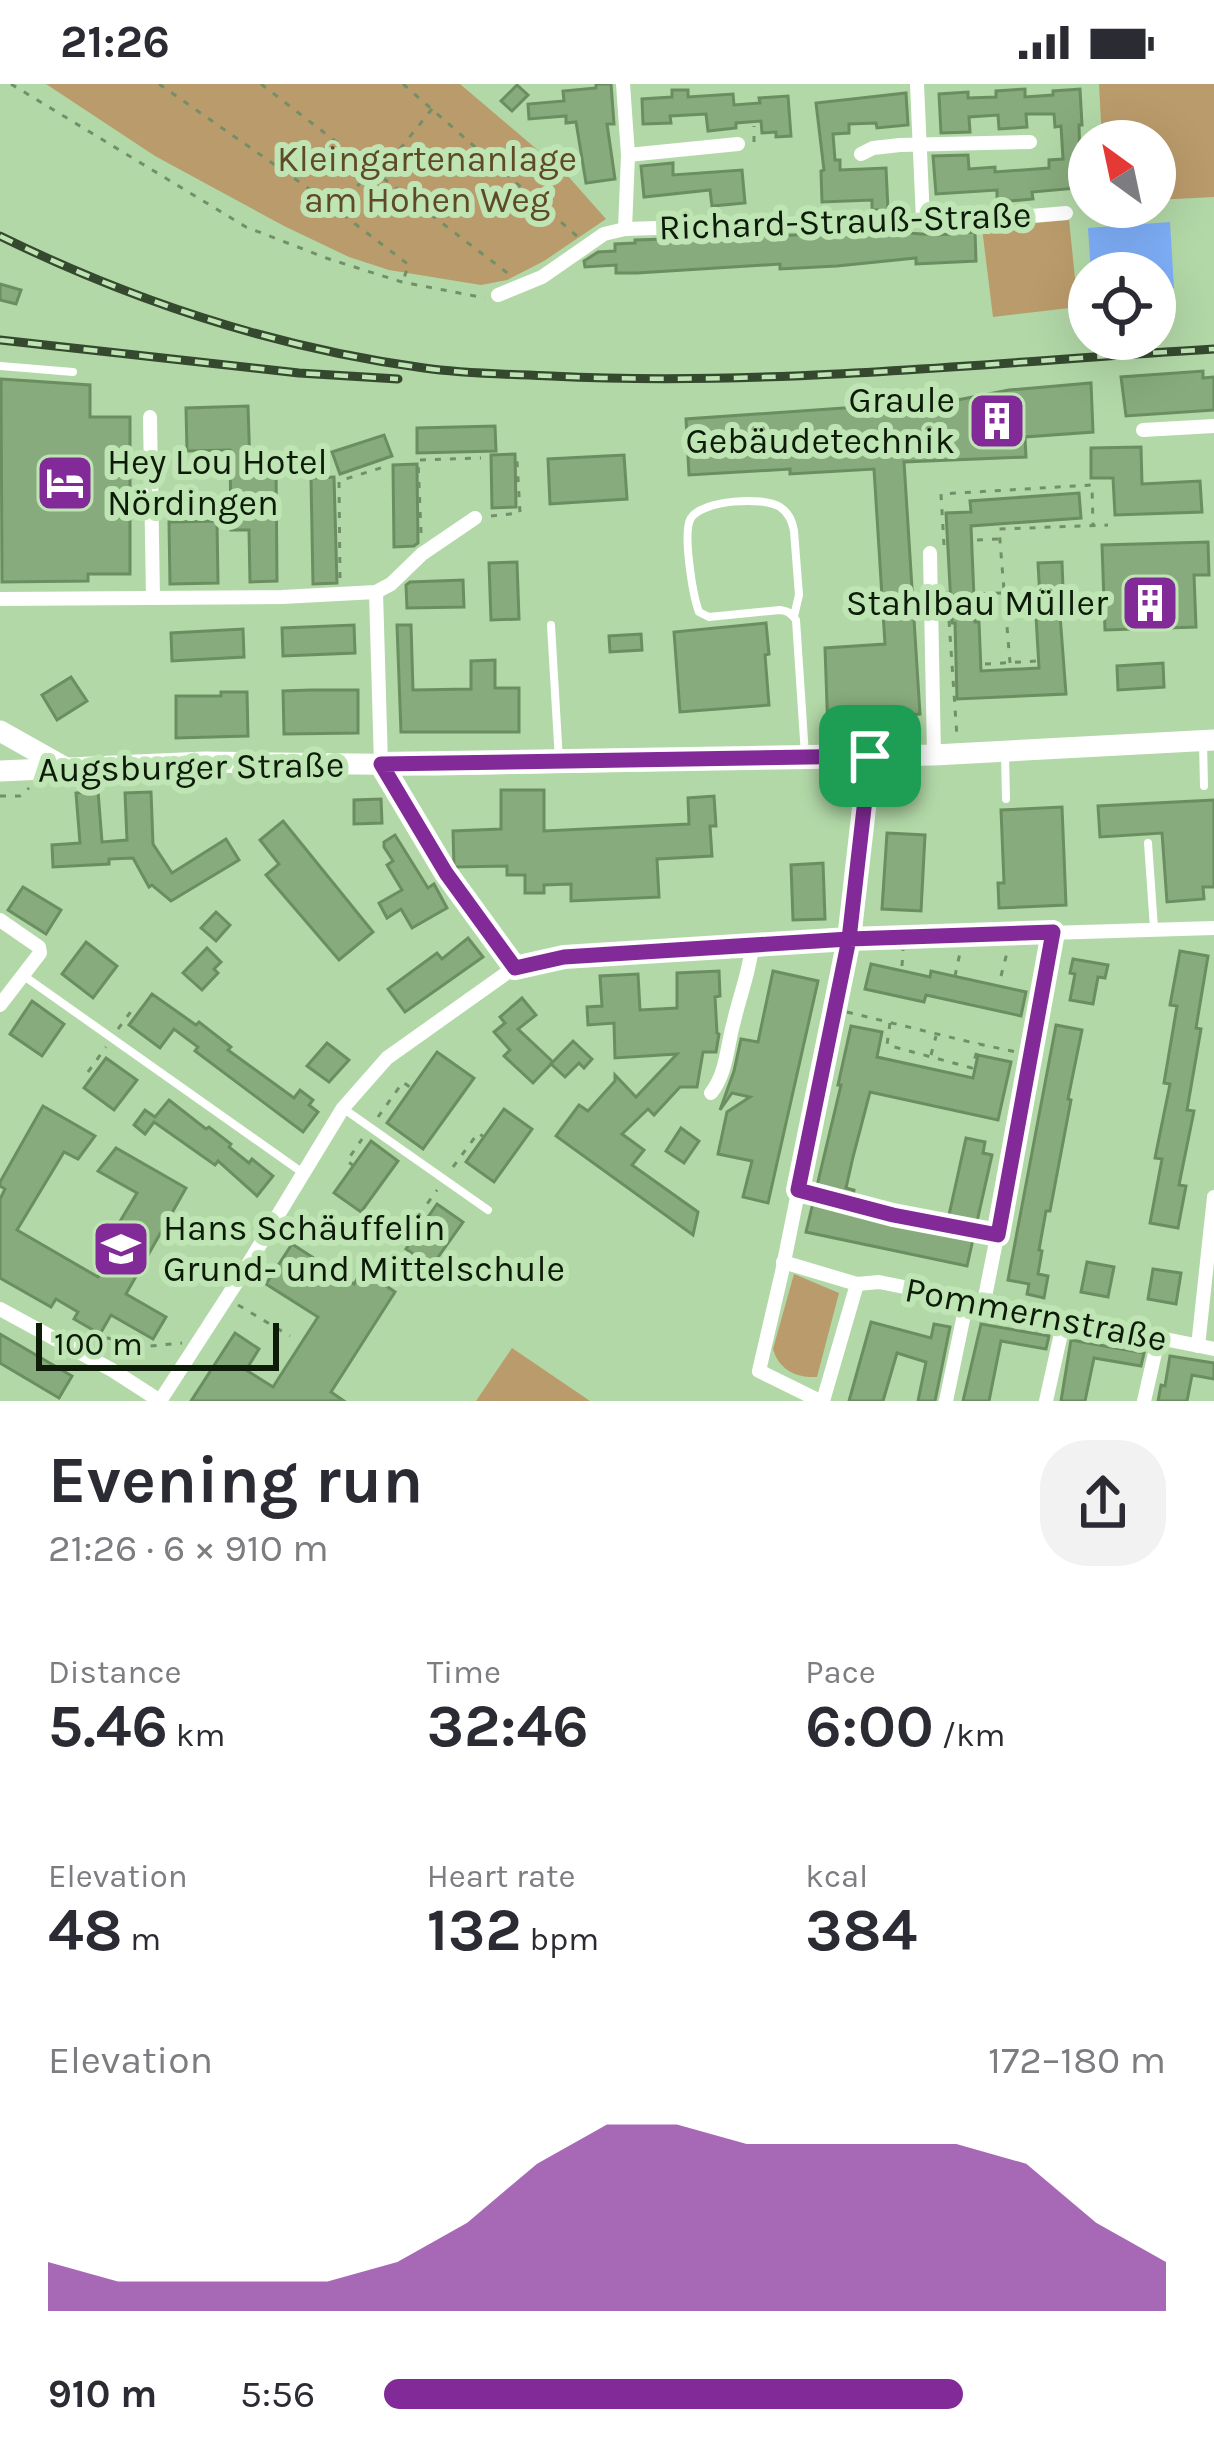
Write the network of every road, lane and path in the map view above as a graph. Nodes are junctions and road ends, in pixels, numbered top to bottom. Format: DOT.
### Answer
graph roads {
  1 [pos="11,84"];
  2 [pos="159,84"];
  3 [pos="261,84"];
  4 [pos="403,84"];
  5 [pos="623,84"];
  6 [pos="917,84"];
  7 [pos="432,109"];
  8 [pos="1030,142"];
  9 [pos="738,144"];
  10 [pos="920,145"];
  11 [pos="628,154"];
  12 [pos="861,154"];
  13 [pos="371,169"];
  14 [pos="379,175"];
  15 [pos="338,211"];
  16 [pos="1066,213"];
  17 [pos="923,220"];
  18 [pos="625,229"];
  19 [pos="585,245"];
  20 [pos="402,282"];
  21 [pos="519,287"];
  22 [pos="498,295"];
  23 [pos="0,366"];
  24 [pos="73,372"];
  25 [pos="150,417"];
  26 [pos="1214,426"];
  27 [pos="1143,430"];
  28 [pos="481,458"];
  29 [pos="518,460"];
  30 [pos="387,466"];
  31 [pos="475,518"];
  32 [pos="1093,525"];
  33 [pos="1108,525"];
  34 [pos="1000,539"];
  35 [pos="977,540"];
  36 [pos="422,554"];
  37 [pos="937,554"];
  38 [pos="946,578"];
  39 [pos="376,592"];
  40 [pos="1004,592"];
  41 [pos="341,593"];
  42 [pos="980,594"];
  43 [pos="152,598"];
  44 [pos="0,599"];
  45 [pos="794,616"];
  46 [pos="551,625"];
  47 [pos="1036,661"];
  48 [pos="1010,663"];
  49 [pos="985,664"];
  50 [pos="0,731"];
  51 [pos="1208,740"];
  52 [pos="1005,752"];
  53 [pos="958,754"];
  54 [pos="934,755"];
  55 [pos="805,756"];
  56 [pos="870,756"];
  57 [pos="559,762"];
  58 [pos="381,764"];
  59 [pos="64,767"];
  60 [pos="0,771"];
  61 [pos="1204,787"];
  62 [pos="0,796"];
  63 [pos="20,796"];
  64 [pos="1006,799"];
  65 [pos="1148,843"];
  66 [pos="0,920"];
  67 [pos="1214,928"];
  68 [pos="1154,929"];
  69 [pos="1053,932"];
  70 [pos="1012,933"];
  71 [pos="964,934"];
  72 [pos="849,939"];
  73 [pos="752,946"];
  74 [pos="515,968"];
  75 [pos="23,975"];
  76 [pos="955,976"];
  77 [pos="1001,976"];
  78 [pos="0,1005"];
  79 [pos="836,1010"];
  80 [pos="890,1024"];
  81 [pos="936,1034"];
  82 [pos="980,1044"];
  83 [pos="932,1055"];
  84 [pos="1033,1055"];
  85 [pos="411,1088"];
  86 [pos="711,1093"];
  87 [pos="343,1108"];
  88 [pos="370,1128"];
  89 [pos="484,1137"];
  90 [pos="354,1166"];
  91 [pos="303,1173"];
  92 [pos="444,1180"];
  93 [pos="798,1190"];
  94 [pos="1214,1197"];
  95 [pos="488,1210"];
  96 [pos="422,1226"];
  97 [pos="998,1235"];
  98 [pos="785,1255"];
  99 [pos="857,1284"];
  100 [pos="226,1298"];
  101 [pos="968,1300"];
  102 [pos="984,1302"];
  103 [pos="0,1310"];
  104 [pos="1064,1320"];
  105 [pos="290,1336"];
  106 [pos="1158,1340"];
  107 [pos="63,1344"];
  108 [pos="1206,1347"];
  109 [pos="195,1348"];
  110 [pos="160,1401"];
  111 [pos="821,1401"];
  112 [pos="946,1401"];
  113 [pos="1046,1401"];
  114 [pos="1144,1401"];
  1 -- 20 [label="path"];
  2 -- 15 [label="path"];
  3 -- 13 [label="path"];
  4 -- 7 [label="path"];
  5 -- 11 [label="street"];
  6 -- 10 [label="street"];
  7 -- 14 [label="path"];
  7 -- 19 [label="path"];
  8 -- 10 [label="street"];
  9 -- 11 [label="street"];
  10 -- 12 [label="street"];
  10 -- 17 [label="street"];
  11 -- 18 [label="street"];
  13 -- 14 [label="path"];
  13 -- 15 [label="path"];
  14 -- 21 [label="path"];
  15 -- 20 [label="path"];
  16 -- 17 [label="street, Richard-Strauß-Straße"];
  17 -- 18 [label="street, Richard-Strauß-Straße"];
  18 -- 19 [label="street"];
  19 -- 21 [label="street"];
  20 -- 22 [label="path"];
  21 -- 22 [label="street"];
  23 -- 24 [label="lane"];
  25 -- 43 [label="street"];
  26 -- 27 [label="street"];
  28 -- 36 [label="path"];
  29 -- 31 [label="path"];
  30 -- 41 [label="path"];
  31 -- 36 [label="street"];
  32 -- 33 [label="path"];
  32 -- 34 [label="path"];
  32 -- 37 [label="path"];
  34 -- 35 [label="path"];
  34 -- 40 [label="path"];
  36 -- 39 [label="street"];
  37 -- 54 [label="street"];
  38 -- 53 [label="path"];
  39 -- 41 [label="street"];
  39 -- 58 [label="street"];
  40 -- 42 [label="path"];
  40 -- 48 [label="path"];
  41 -- 43 [label="street"];
  43 -- 44 [label="street"];
  45 -- 45 [label="lane"];
  45 -- 55 [label="lane"];
  46 -- 57 [label="lane"];
  47 -- 48 [label="path"];
  48 -- 49 [label="path"];
  50 -- 59 [label="main road"];
  51 -- 52 [label="main road, Augsburger Straße"];
  51 -- 61 [label="lane"];
  52 -- 53 [label="main road, Augsburger Straße"];
  52 -- 64 [label="lane"];
  53 -- 54 [label="main road, Augsburger Straße"];
  54 -- 56 [label="main road, Augsburger Straße"];
  55 -- 56 [label="main road, Augsburger Straße"];
  55 -- 57 [label="main road, Augsburger Straße"];
  56 -- 72 [label="street"];
  57 -- 58 [label="main road, Augsburger Straße"];
  58 -- 59 [label="main road, Augsburger Straße"];
  58 -- 74 [label="path, Augsburger Straße"];
  59 -- 60 [label="main road, Augsburger Straße"];
  62 -- 63 [label="path"];
  65 -- 68 [label="lane"];
  66 -- 75 [label="street"];
  67 -- 68 [label="street"];
  68 -- 69 [label="street"];
  69 -- 70 [label="street"];
  69 -- 84 [label="street"];
  70 -- 71 [label="street"];
  70 -- 77 [label="path"];
  71 -- 72 [label="street"];
  71 -- 76 [label="path"];
  72 -- 73 [label="street"];
  72 -- 79 [label="street"];
  73 -- 74 [label="street"];
  73 -- 86 [label="street"];
  74 -- 87 [label="street"];
  75 -- 78 [label="street"];
  75 -- 91 [label="lane"];
  79 -- 80 [label="path"];
  79 -- 93 [label="street"];
  80 -- 81 [label="path"];
  80 -- 83 [label="path"];
  81 -- 82 [label="path"];
  81 -- 83 [label="path"];
  82 -- 83 [label="path"];
  82 -- 84 [label="path"];
  84 -- 97 [label="street"];
  85 -- 88 [label="path"];
  87 -- 88 [label="lane"];
  87 -- 91 [label="street"];
  88 -- 90 [label="path"];
  88 -- 92 [label="lane"];
  89 -- 92 [label="path"];
  91 -- 100 [label="street"];
  92 -- 95 [label="lane"];
  92 -- 96 [label="path"];
  93 -- 97 [label="path"];
  93 -- 98 [label="street"];
  94 -- 108 [label="street"];
  97 -- 102 [label="street"];
  98 -- 99 [label="street, Pommernstraße"];
  98 -- 111 [label="street"];
  99 -- 101 [label="street, Pommernstraße"];
  99 -- 111 [label="street"];
  100 -- 105 [label="path"];
  100 -- 109 [label="street"];
  101 -- 102 [label="street, Pommernstraße"];
  101 -- 112 [label="street"];
  102 -- 104 [label="street, Pommernstraße"];
  103 -- 107 [label="street"];
  104 -- 106 [label="street, Pommernstraße"];
  104 -- 113 [label="street"];
  106 -- 108 [label="street, Pommernstraße"];
  106 -- 114 [label="street"];
  107 -- 109 [label="path"];
  107 -- 110 [label="street"];
  109 -- 110 [label="street"];
}
